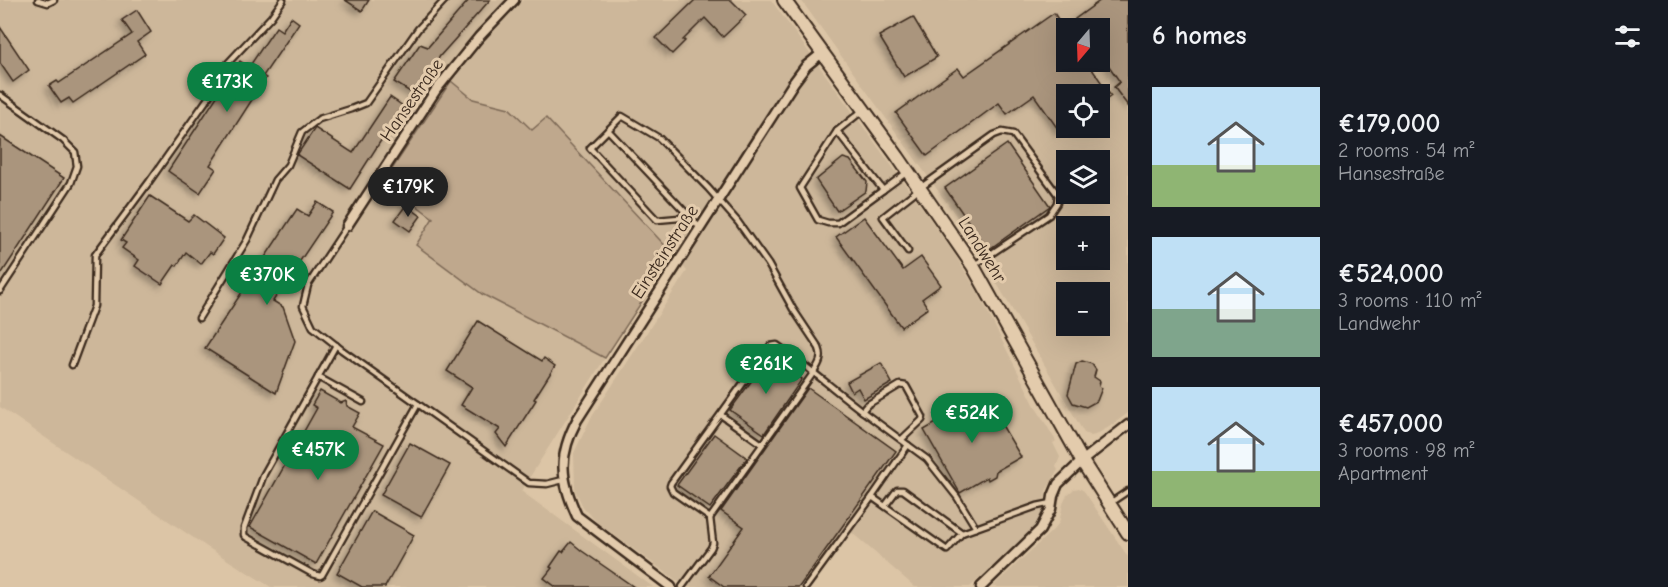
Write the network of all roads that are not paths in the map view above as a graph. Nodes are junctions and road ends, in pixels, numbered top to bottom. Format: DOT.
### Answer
graph roads {
  1 [pos="38,0"];
  2 [pos="54,0"];
  3 [pos="283,0"];
  4 [pos="445,0"];
  5 [pos="514,0"];
  6 [pos="784,0"];
  7 [pos="822,53"];
  8 [pos="0,94"];
  9 [pos="863,110"];
  10 [pos="608,130"];
  11 [pos="837,131"];
  12 [pos="908,171"];
  13 [pos="920,188"];
  14 [pos="883,190"];
  15 [pos="718,200"];
  16 [pos="690,217"];
  17 [pos="347,226"];
  18 [pos="700,228"];
  19 [pos="908,251"];
  20 [pos="974,266"];
  21 [pos="0,291"];
  22 [pos="199,318"];
  23 [pos="336,345"];
  24 [pos="72,365"];
  25 [pos="814,372"];
  26 [pos="318,376"];
  27 [pos="363,402"];
  28 [pos="418,404"];
  29 [pos="862,411"];
  30 [pos="721,415"];
  31 [pos="1128,425"];
  32 [pos="901,440"];
  33 [pos="762,444"];
  34 [pos="909,445"];
  35 [pos="1082,461"];
  36 [pos="564,480"];
  37 [pos="1128,491"];
  38 [pos="872,497"];
  39 [pos="1052,503"];
  40 [pos="1109,504"];
  41 [pos="885,506"];
  42 [pos="710,518"];
  43 [pos="976,528"];
  44 [pos="962,533"];
  45 [pos="1128,533"];
  46 [pos="670,587"];
  47 [pos="682,587"];
  48 [pos="806,587"];
  49 [pos="981,587"];
  1 -- 2 [label="lane"];
  3 -- 24 [label="lane"];
  4 -- 22 [label="lane"];
  5 -- 17 [label="street, Hansestraße"];
  6 -- 7 [label="main road, Landwehr"];
  7 -- 9 [label="main road, Landwehr"];
  7 -- 15 [label="street, Einsteinstraße"];
  8 -- 21 [label="lane"];
  9 -- 11 [label="lane"];
  9 -- 12 [label="main road, Landwehr"];
  10 -- 15 [label="lane"];
  10 -- 16 [label="lane"];
  10 -- 16 [label="lane"];
  11 -- 14 [label="lane"];
  11 -- 14 [label="lane"];
  12 -- 13 [label="main road, Landwehr"];
  12 -- 14 [label="lane"];
  13 -- 19 [label="lane"];
  13 -- 20 [label="main road, Landwehr"];
  13 -- 20 [label="lane"];
  15 -- 18 [label="street, Einsteinstraße"];
  15 -- 25 [label="lane"];
  16 -- 18 [label="lane"];
  17 -- 23 [label="lane"];
  18 -- 36 [label="street, Einsteinstraße"];
  20 -- 35 [label="main road, Landwehr"];
  23 -- 26 [label="lane"];
  23 -- 28 [label="lane"];
  25 -- 29 [label="lane"];
  25 -- 30 [label="lane"];
  25 -- 33 [label="lane"];
  26 -- 27 [label="lane"];
  26 -- 28 [label="lane"];
  28 -- 36 [label="lane"];
  29 -- 32 [label="lane"];
  29 -- 32 [label="lane"];
  30 -- 33 [label="lane"];
  30 -- 42 [label="lane"];
  31 -- 35 [label="street"];
  32 -- 34 [label="lane"];
  33 -- 42 [label="lane"];
  34 -- 38 [label="lane"];
  34 -- 43 [label="lane"];
  35 -- 39 [label="street"];
  35 -- 40 [label="main road, Landwehr"];
  36 -- 46 [label="street, Einsteinstraße"];
  37 -- 40 [label="lane"];
  38 -- 41 [label="lane"];
  38 -- 48 [label="lane"];
  39 -- 43 [label="lane"];
  39 -- 49 [label="street"];
  40 -- 45 [label="main road, Landwehr"];
  41 -- 44 [label="lane"];
  41 -- 44 [label="lane"];
  42 -- 47 [label="lane"];
  43 -- 44 [label="lane"];
}
